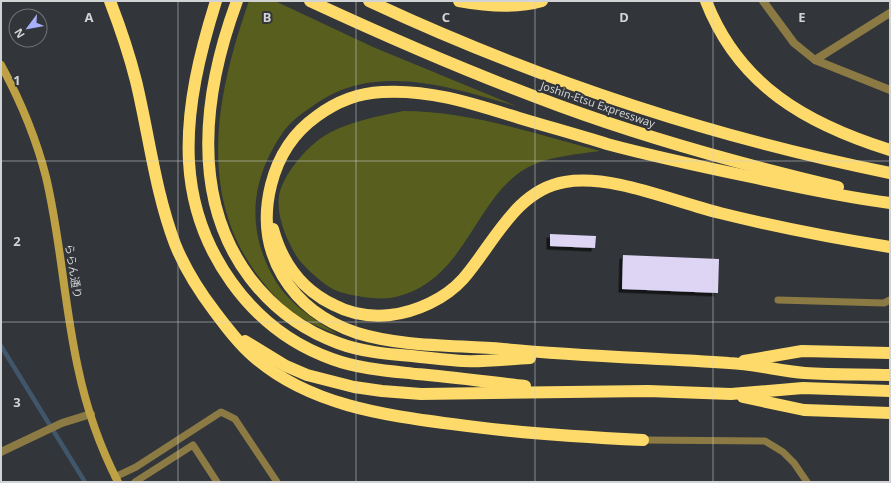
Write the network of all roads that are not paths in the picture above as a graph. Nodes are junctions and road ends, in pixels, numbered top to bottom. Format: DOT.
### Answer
graph roads {
  1 [pos="110,1"];
  2 [pos="216,1"];
  3 [pos="237,1"];
  4 [pos="310,1"];
  5 [pos="369,1"];
  6 [pos="458,1"];
  7 [pos="542,1"];
  8 [pos="706,1"];
  9 [pos="763,1"];
  10 [pos="890,13"];
  11 [pos="815,60"];
  12 [pos="1,65"];
  13 [pos="890,90"];
  14 [pos="890,150"];
  15 [pos="890,173"];
  16 [pos="268,196"];
  17 [pos="890,199"];
  18 [pos="890,203"];
  19 [pos="890,248"];
  20 [pos="778,300"];
  21 [pos="890,300"];
  22 [pos="210,306"];
  23 [pos="890,353"];
  24 [pos="575,356"];
  25 [pos="732,363"];
  26 [pos="890,375"];
  27 [pos="890,391"];
  28 [pos="574,392"];
  29 [pos="731,394"];
  30 [pos="890,412"];
  31 [pos="91,414"];
  32 [pos="643,440"];
  33 [pos="1,452"];
  34 [pos="116,479"];
  35 [pos="135,482"];
  36 [pos="217,482"];
  37 [pos="276,482"];
  38 [pos="806,482"];
  1 -- 22 [label="highway"];
  2 -- 28 [label="highway"];
  3 -- 24 [label="highway"];
  4 -- 17 [label="highway, Joshin-Etsu Expressway"];
  5 -- 15 [label="highway, Joshin-Etsu Expressway"];
  6 -- 7 [label="highway"];
  8 -- 14 [label="highway"];
  9 -- 11 [label="street"];
  10 -- 11 [label="street"];
  11 -- 13 [label="street"];
  12 -- 31 [label="street, ららん通り"];
  16 -- 18 [label="highway"];
  16 -- 19 [label="highway"];
  16 -- 24 [label="highway"];
  20 -- 21 [label="lane"];
  22 -- 28 [label="highway"];
  22 -- 32 [label="highway"];
  23 -- 25 [label="highway"];
  24 -- 25 [label="highway"];
  25 -- 26 [label="highway"];
  27 -- 29 [label="highway"];
  28 -- 29 [label="highway"];
  29 -- 30 [label="highway"];
  31 -- 33 [label="street"];
  31 -- 34 [label="street, ららん通り"];
  32 -- 38 [label="lane"];
  34 -- 37 [label="lane"];
  35 -- 36 [label="lane"];
}
